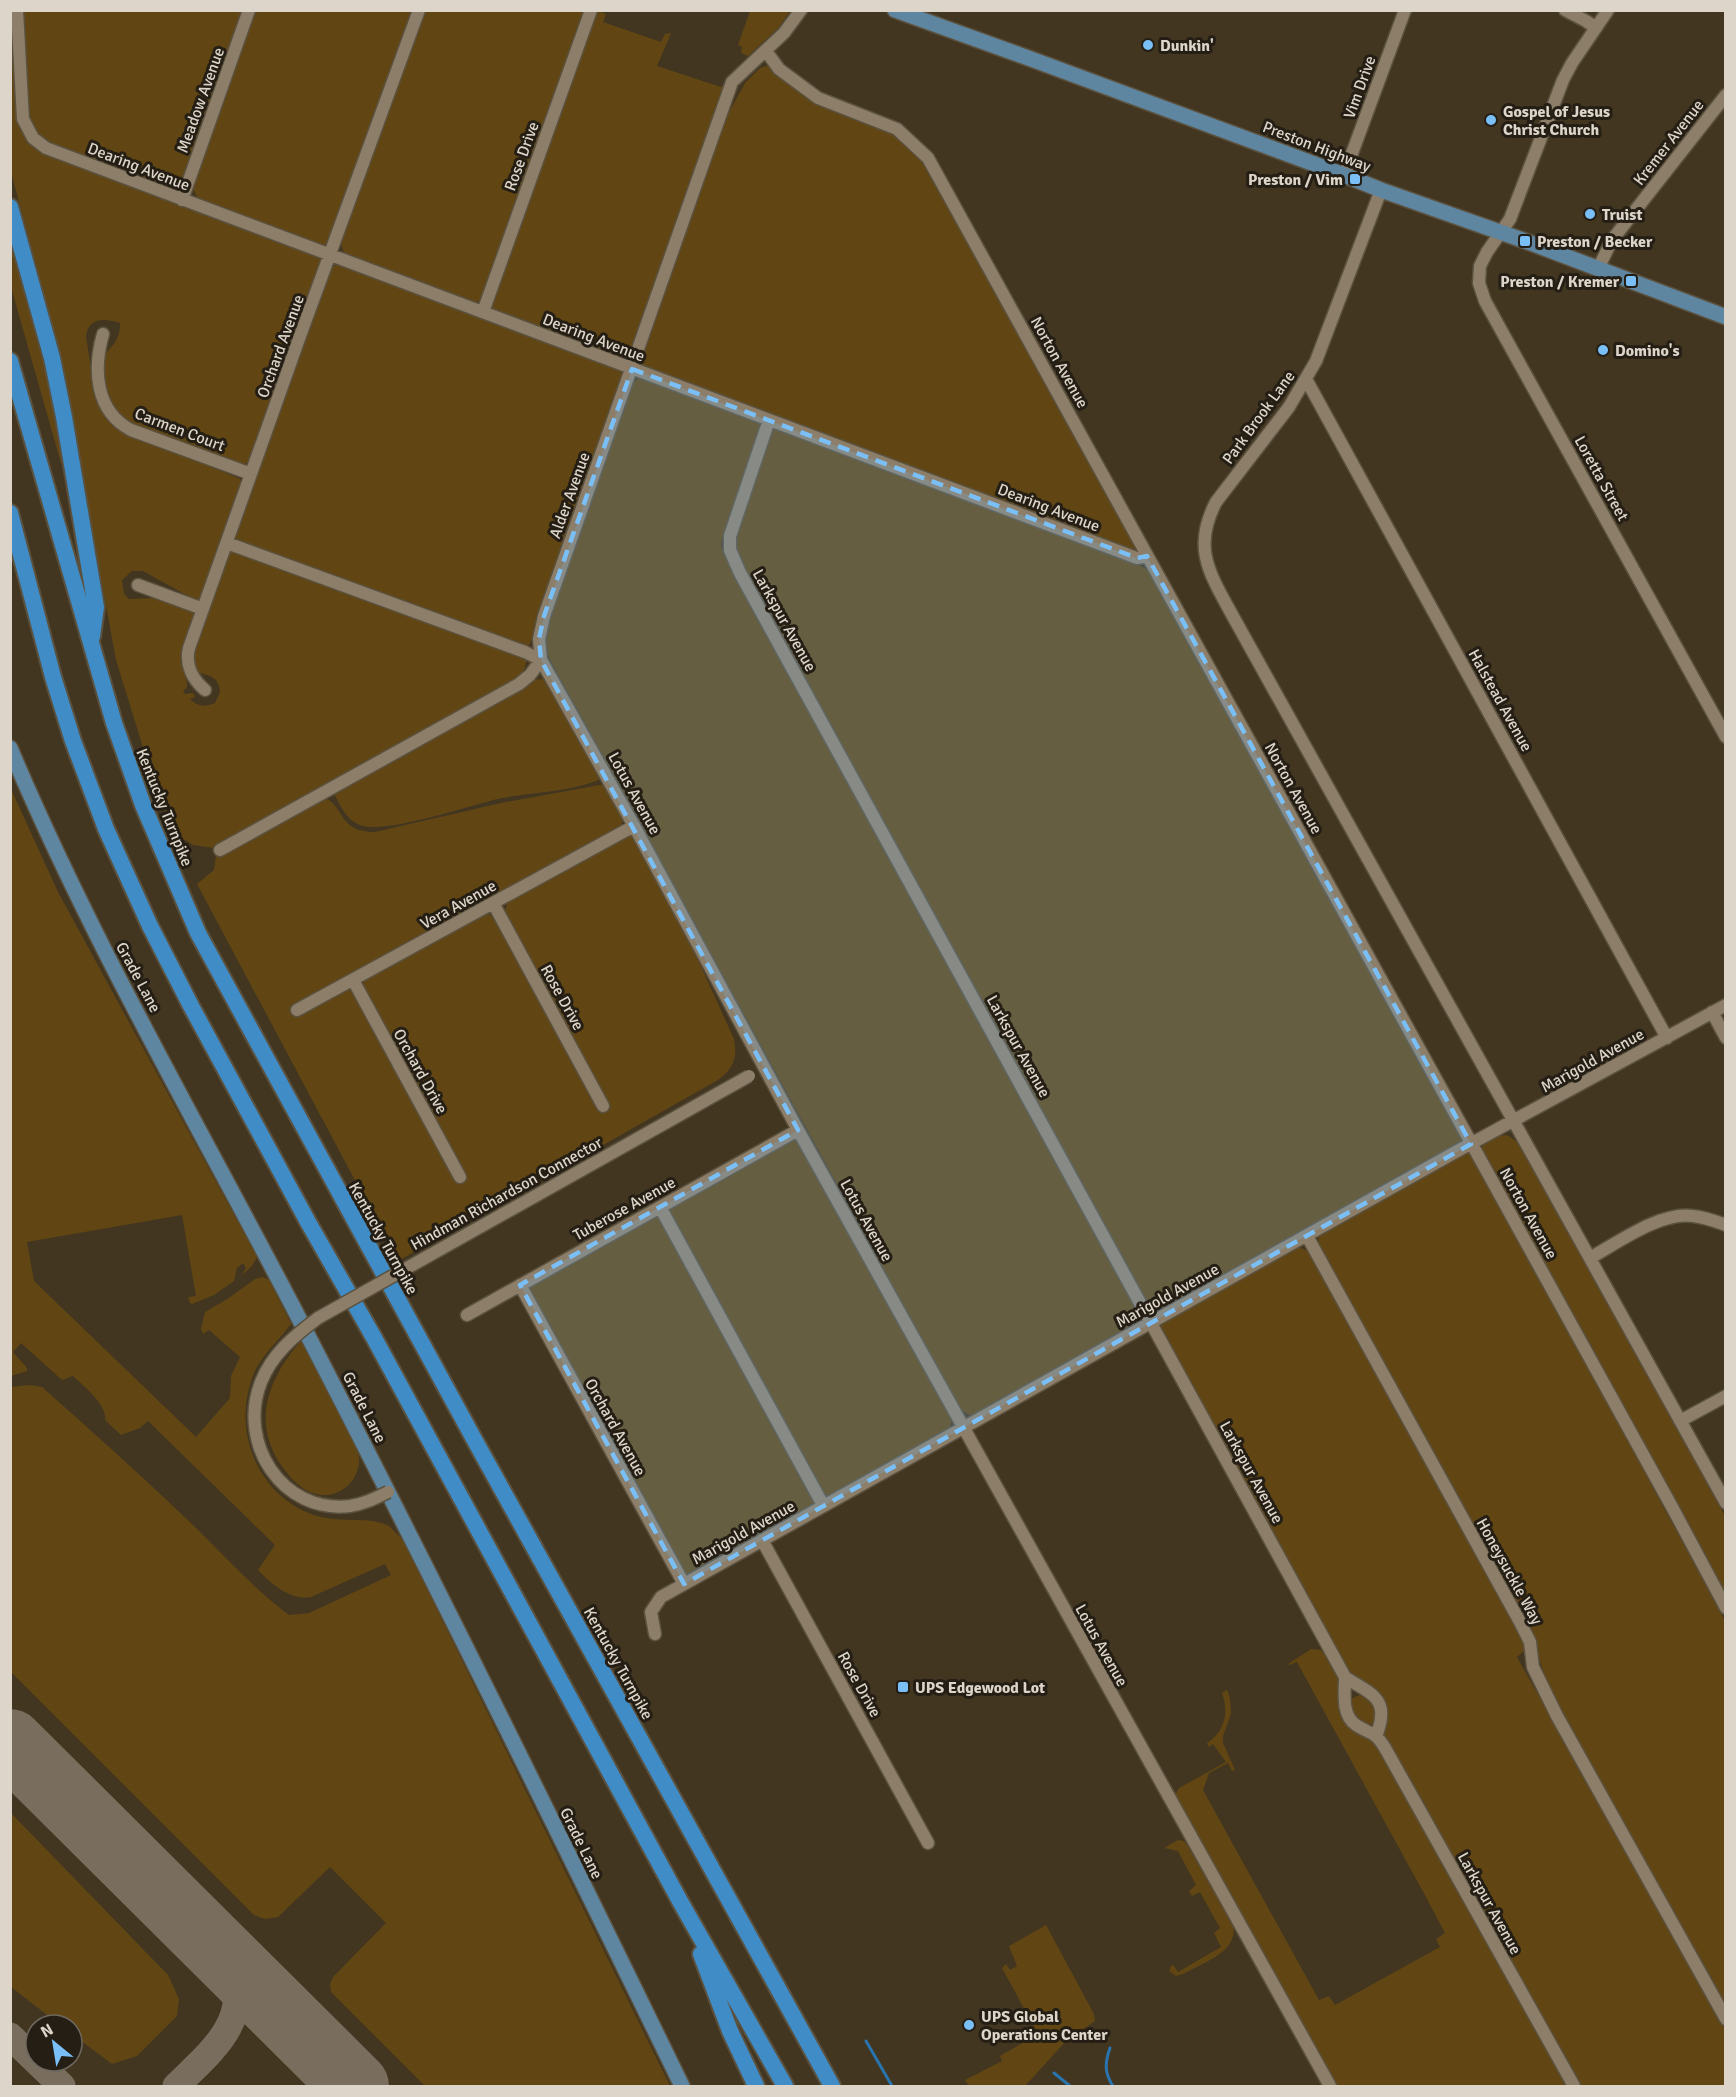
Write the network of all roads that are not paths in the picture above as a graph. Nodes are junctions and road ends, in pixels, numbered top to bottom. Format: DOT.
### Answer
graph roads {
  1 [pos="17,10"];
  2 [pos="249,10"];
  3 [pos="420,10"];
  4 [pos="591,10"];
  5 [pos="801,10"];
  6 [pos="895,10"];
  7 [pos="1405,10"];
  8 [pos="1565,10"];
  9 [pos="1608,10"];
  10 [pos="1596,28"];
  11 [pos="766,51"];
  12 [pos="1725,95"];
  13 [pos="1344,175"];
  14 [pos="1381,190"];
  15 [pos="182,200"];
  16 [pos="10,207"];
  17 [pos="1500,233"];
  18 [pos="331,255"];
  19 [pos="1598,268"];
  20 [pos="483,312"];
  21 [pos="1725,317"];
  22 [pos="103,334"];
  23 [pos="10,361"];
  24 [pos="632,369"];
  25 [pos="1306,379"];
  26 [pos="769,420"];
  27 [pos="251,474"];
  28 [pos="11,515"];
  29 [pos="227,543"];
  30 [pos="1147,556"];
  31 [pos="138,585"];
  32 [pos="1220,593"];
  33 [pos="203,609"];
  34 [pos="92,644"];
  35 [pos="541,660"];
  36 [pos="204,690"];
  37 [pos="1725,737"];
  38 [pos="10,748"];
  39 [pos="634,826"];
  40 [pos="220,849"];
  41 [pos="493,903"];
  42 [pos="352,980"];
  43 [pos="1725,1004"];
  44 [pos="297,1010"];
  45 [pos="1712,1012"];
  46 [pos="1666,1038"];
  47 [pos="1725,1038"];
  48 [pos="764,1067"];
  49 [pos="603,1106"];
  50 [pos="1513,1122"];
  51 [pos="798,1130"];
  52 [pos="1471,1144"];
  53 [pos="460,1177"];
  54 [pos="660,1207"];
  55 [pos="1725,1224"];
  56 [pos="1307,1236"];
  57 [pos="1590,1258"];
  58 [pos="520,1285"];
  59 [pos="467,1315"];
  60 [pos="1151,1322"];
  61 [pos="1725,1396"];
  62 [pos="1680,1421"];
  63 [pos="964,1426"];
  64 [pos="388,1492"];
  65 [pos="1725,1503"];
  66 [pos="823,1505"];
  67 [pos="762,1540"];
  68 [pos="684,1584"];
  69 [pos="1725,1608"];
  70 [pos="655,1634"];
  71 [pos="1346,1677"];
  72 [pos="1377,1735"];
  73 [pos="928,1843"];
  74 [pos="681,1903"];
  75 [pos="1725,2019"];
  76 [pos="682,2086"];
  77 [pos="756,2086"];
  78 [pos="785,2086"];
  79 [pos="832,2086"];
  80 [pos="1330,2086"];
  81 [pos="1574,2086"];
  1 -- 15 [label="street, Dearing Avenue"];
  2 -- 15 [label="street, Meadow Avenue"];
  3 -- 18 [label="street, Orchard Avenue"];
  4 -- 20 [label="street, Rose Drive"];
  5 -- 11 [label="street, Alder Avenue"];
  6 -- 13 [label="main road, Preston Highway"];
  7 -- 13 [label="street, Vim Drive"];
  8 -- 10 [label="street"];
  9 -- 10 [label="street, Loretta Street"];
  10 -- 17 [label="street, Loretta Street"];
  11 -- 24 [label="street, Alder Avenue"];
  11 -- 30 [label="street, Norton Avenue"];
  12 -- 19 [label="street, Kremer Avenue"];
  13 -- 14 [label="main road, Preston Highway"];
  14 -- 17 [label="main road, Preston Highway"];
  14 -- 25 [label="street, Park Brook Lane"];
  15 -- 18 [label="street, Dearing Avenue"];
  16 -- 34 [label="highway"];
  17 -- 19 [label="main road, Preston Highway"];
  17 -- 37 [label="street, Loretta Street"];
  18 -- 20 [label="street, Dearing Avenue"];
  18 -- 27 [label="street, Orchard Avenue"];
  19 -- 21 [label="main road, Preston Highway"];
  20 -- 24 [label="street, Dearing Avenue"];
  22 -- 27 [label="street, Carmen Court"];
  23 -- 34 [label="highway, Kentucky Turnpike"];
  24 -- 26 [label="street, Dearing Avenue"];
  24 -- 35 [label="street, Alder Avenue"];
  25 -- 32 [label="street, Park Brook Lane"];
  25 -- 46 [label="street, Halstead Avenue"];
  26 -- 30 [label="street, Dearing Avenue"];
  26 -- 60 [label="street, Larkspur Avenue"];
  27 -- 29 [label="street, Orchard Avenue"];
  28 -- 74 [label="highway"];
  29 -- 33 [label="street, Orchard Avenue"];
  29 -- 35 [label="street"];
  30 -- 52 [label="street, Norton Avenue"];
  31 -- 33 [label="street"];
  32 -- 50 [label="street, Norton Avenue"];
  33 -- 36 [label="street, Orchard Avenue"];
  34 -- 79 [label="highway, Kentucky Turnpike"];
  35 -- 39 [label="street, Lotus Avenue"];
  35 -- 40 [label="street"];
  38 -- 64 [label="main road, Grade Lane"];
  39 -- 41 [label="street, Vera Avenue"];
  39 -- 48 [label="street, Lotus Avenue"];
  41 -- 42 [label="street, Vera Avenue"];
  41 -- 49 [label="street, Rose Drive"];
  42 -- 44 [label="street, Vera Avenue"];
  42 -- 53 [label="street, Orchard Drive"];
  43 -- 45 [label="street, Marigold Avenue"];
  45 -- 46 [label="street, Marigold Avenue"];
  45 -- 47 [label="street"];
  46 -- 50 [label="street, Marigold Avenue"];
  48 -- 51 [label="street, Lotus Avenue"];
  48 -- 64 [label="street, Hindman Richardson Connector, bridge"];
  50 -- 52 [label="street, Marigold Avenue"];
  50 -- 57 [label="street, Norton Avenue"];
  51 -- 54 [label="street, Tuberose Avenue"];
  51 -- 63 [label="street, Lotus Avenue"];
  52 -- 56 [label="street, Marigold Avenue"];
  52 -- 69 [label="street, Norton Avenue"];
  54 -- 58 [label="street, Tuberose Avenue"];
  54 -- 66 [label="street"];
  55 -- 57 [label="street"];
  56 -- 60 [label="street, Marigold Avenue"];
  56 -- 75 [label="street, Honeysuckle Way"];
  57 -- 62 [label="street, Norton Avenue"];
  58 -- 59 [label="street, Tuberose Avenue"];
  58 -- 68 [label="street, Orchard Avenue"];
  60 -- 63 [label="street, Marigold Avenue"];
  60 -- 71 [label="street, Larkspur Avenue"];
  61 -- 62 [label="street"];
  62 -- 65 [label="street, Norton Avenue"];
  63 -- 66 [label="street, Marigold Avenue"];
  63 -- 80 [label="street, Lotus Avenue"];
  64 -- 76 [label="main road, Grade Lane"];
  66 -- 67 [label="street, Marigold Avenue"];
  67 -- 68 [label="street, Marigold Avenue"];
  67 -- 73 [label="street, Rose Drive"];
  68 -- 70 [label="street, Marigold Avenue"];
  71 -- 72 [label="street, Larkspur Avenue"];
  71 -- 72 [label="street, Larkspur Avenue"];
  72 -- 81 [label="street, Larkspur Avenue"];
  74 -- 77 [label="highway"];
  74 -- 78 [label="highway"];
}
